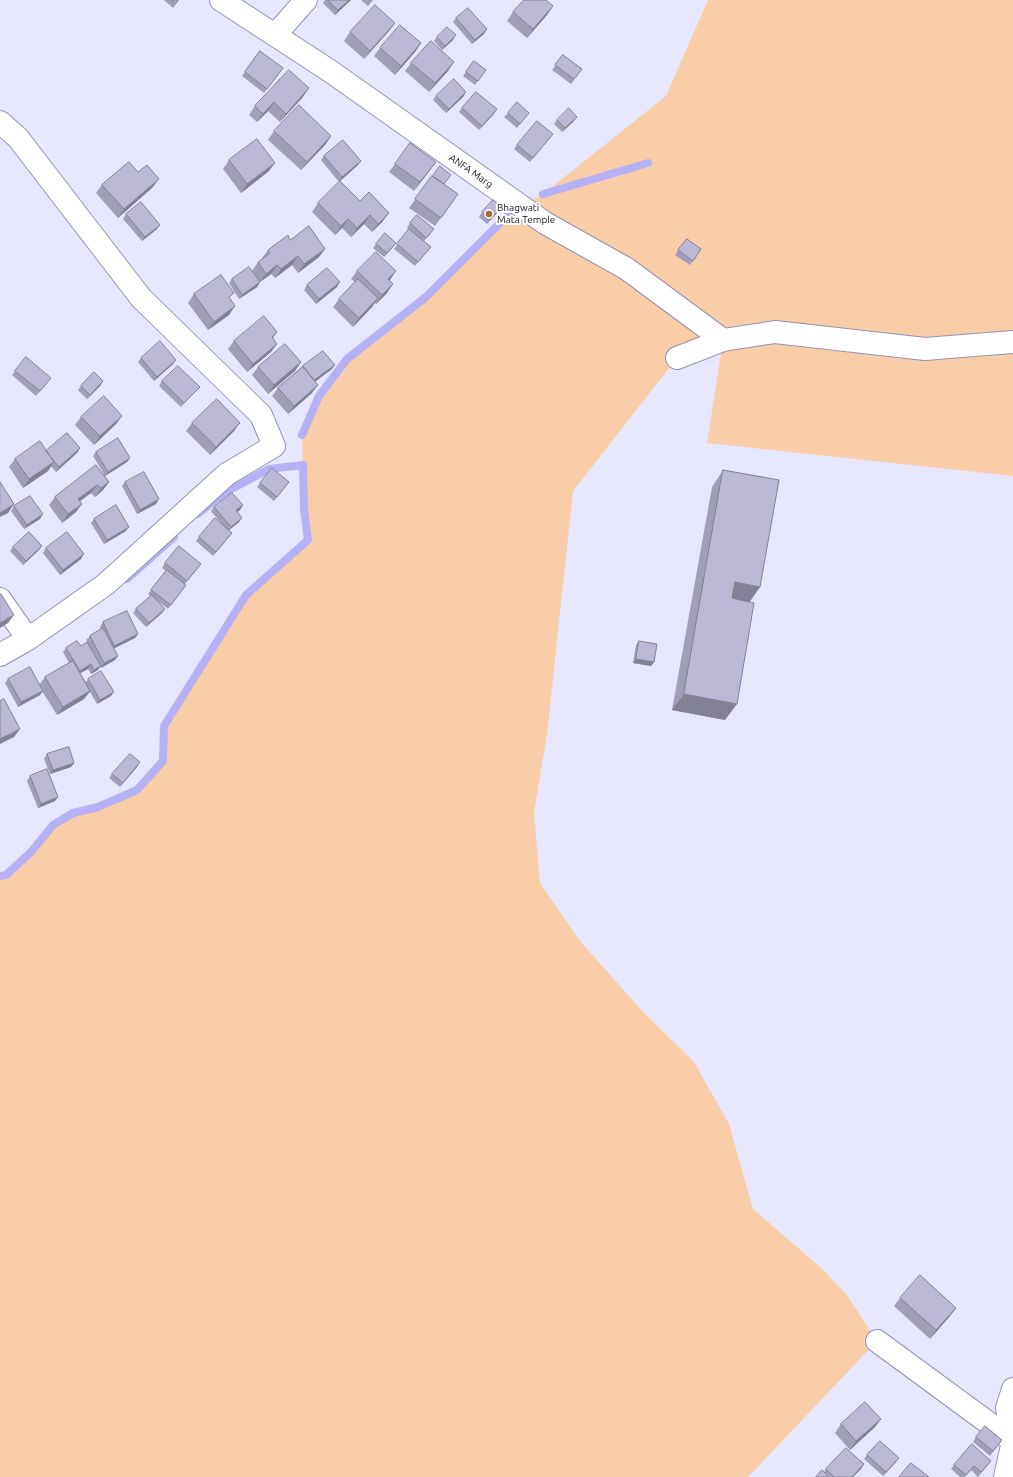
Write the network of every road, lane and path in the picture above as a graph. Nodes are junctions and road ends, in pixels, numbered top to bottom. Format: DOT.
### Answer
graph roads {
  1 [pos="221,0"];
  2 [pos="306,0"];
  3 [pos="275,35"];
  4 [pos="0,122"];
  5 [pos="723,340"];
  6 [pos="1013,342"];
  7 [pos="677,358"];
  8 [pos="0,600"];
  9 [pos="28,638"];
  10 [pos="0,655"];
  11 [pos="877,1341"];
  12 [pos="1013,1389"];
  13 [pos="1013,1441"];
  14 [pos="1005,1477"];
  1 -- 3 [label="street, ANFA Marg"];
  2 -- 3 [label="street"];
  3 -- 5 [label="street, ANFA Marg"];
  4 -- 9 [label="street"];
  5 -- 6 [label="street"];
  5 -- 7 [label="street"];
  8 -- 9 [label="street"];
  9 -- 10 [label="street"];
  11 -- 13 [label="street"];
  12 -- 13 [label="street"];
  13 -- 14 [label="street"];
}
